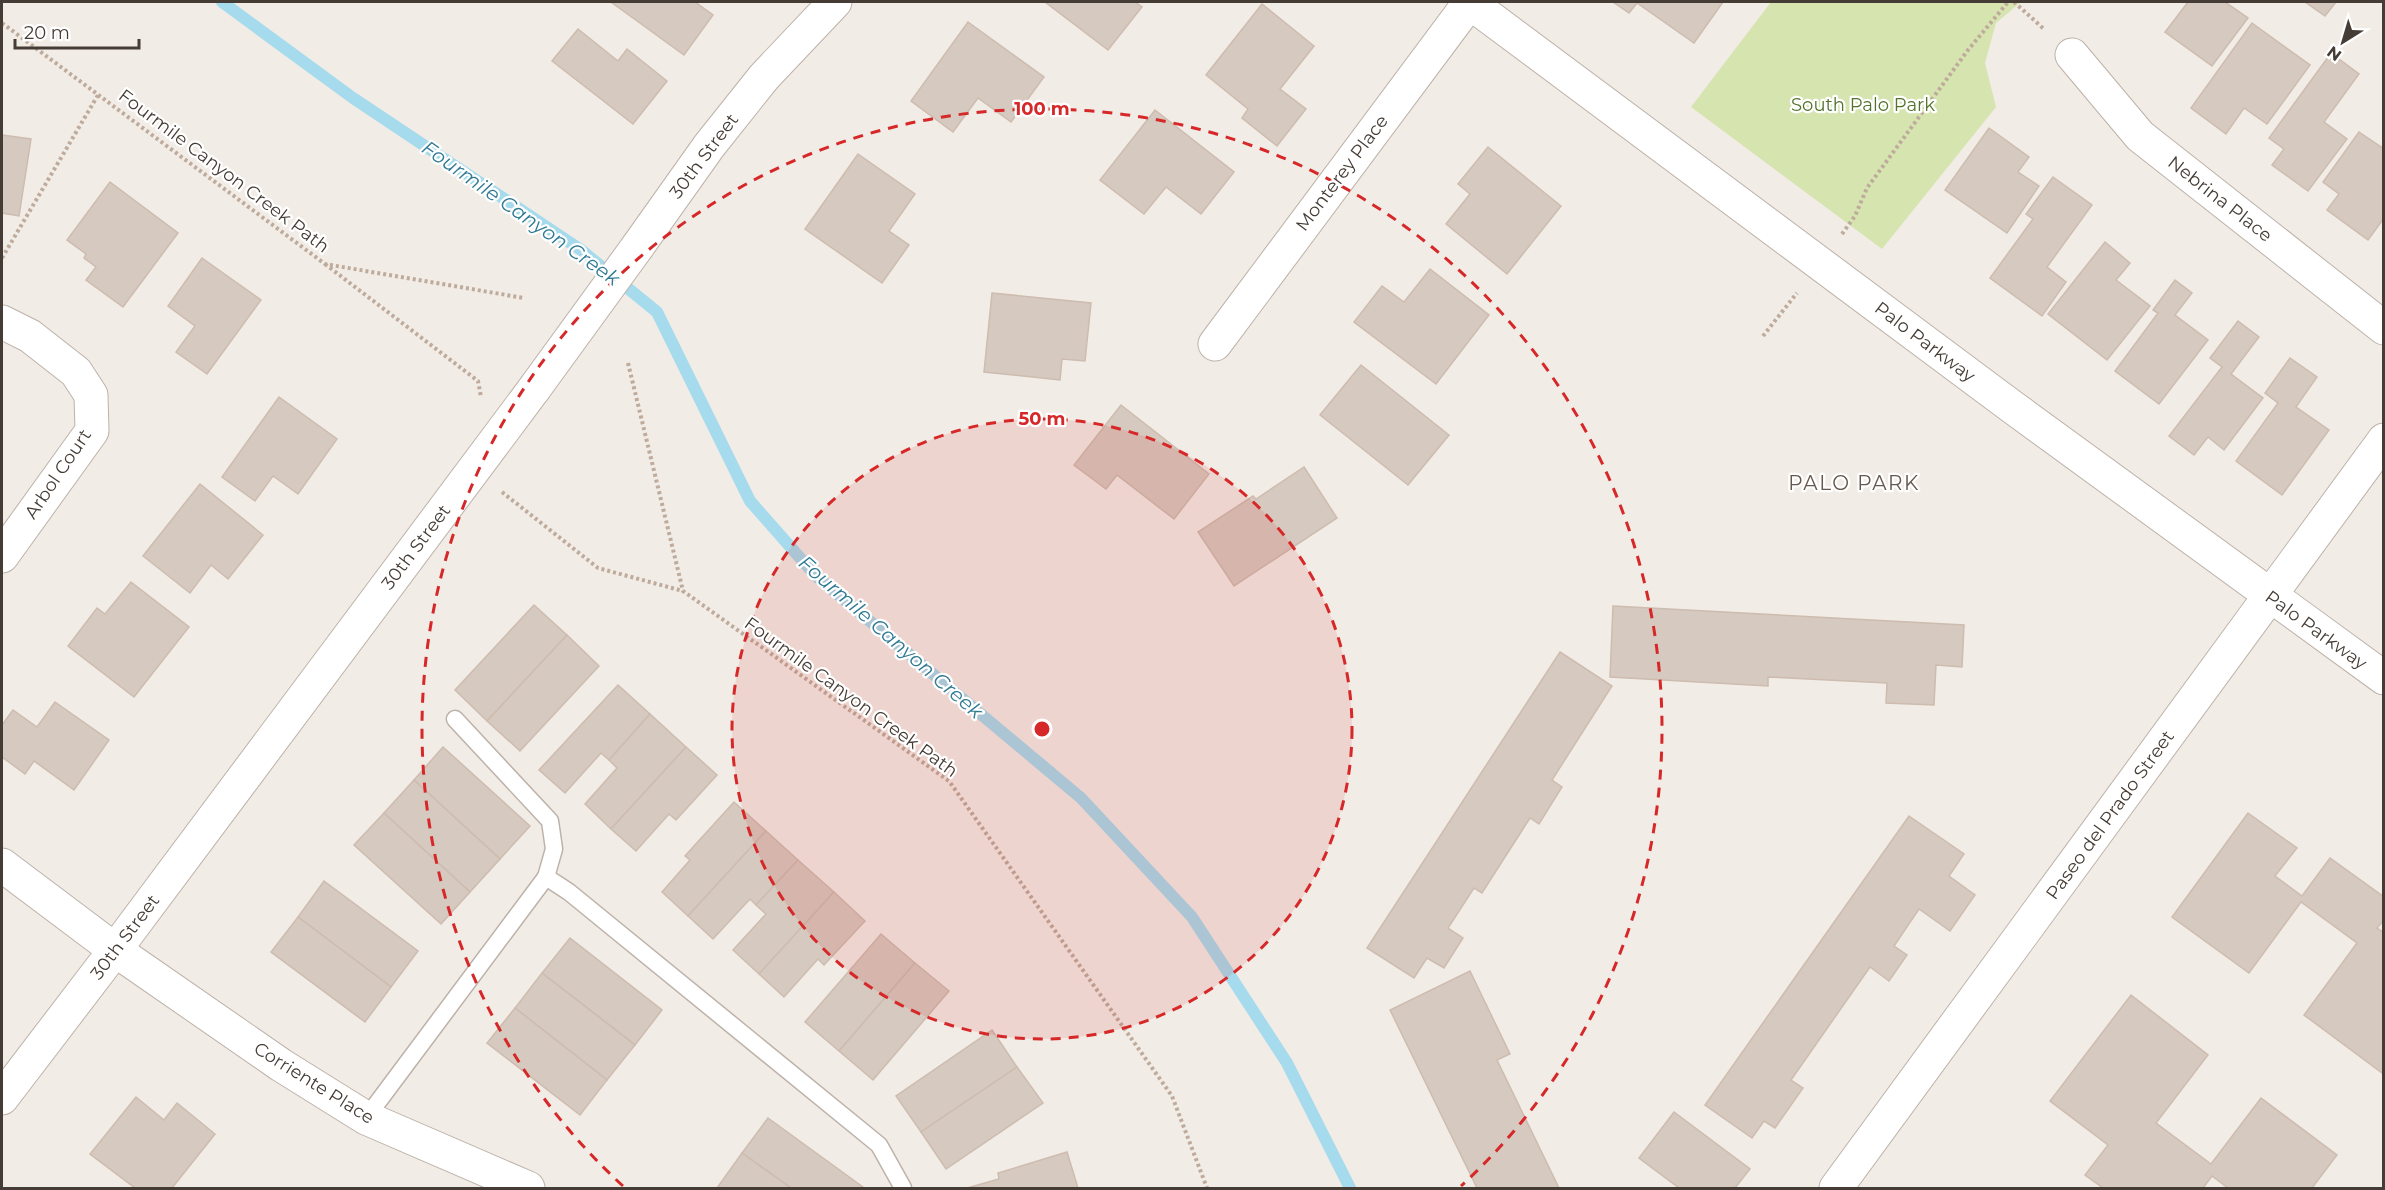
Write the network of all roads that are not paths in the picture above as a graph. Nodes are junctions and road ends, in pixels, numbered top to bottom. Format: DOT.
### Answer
graph roads {
  1 [pos="835,2"];
  2 [pos="1470,2"];
  3 [pos="2072,55"];
  4 [pos="2,322"];
  5 [pos="2384,328"];
  6 [pos="1215,344"];
  7 [pos="2384,440"];
  8 [pos="2,556"];
  9 [pos="2269,596"];
  10 [pos="2384,678"];
  11 [pos="455,719"];
  12 [pos="2,865"];
  13 [pos="546,877"];
  14 [pos="115,950"];
  15 [pos="2,1098"];
  16 [pos="366,1118"];
  17 [pos="528,1188"];
  18 [pos="903,1188"];
  19 [pos="1836,1188"];
  1 -- 14 [label="street, 30th Street, bridge"];
  2 -- 6 [label="street, Monterey Place"];
  2 -- 9 [label="street, Palo Parkway"];
  3 -- 5 [label="street, Nebrina Place"];
  4 -- 8 [label="street, Arbol Court"];
  7 -- 9 [label="street, Paseo del Prado Street"];
  9 -- 10 [label="street, Palo Parkway"];
  9 -- 19 [label="street, Paseo del Prado Street"];
  11 -- 13 [label="lane"];
  12 -- 14 [label="street, Corriente Place"];
  13 -- 16 [label="lane"];
  13 -- 18 [label="lane"];
  14 -- 15 [label="street, 30th Street"];
  14 -- 16 [label="street, Corriente Place"];
  16 -- 17 [label="street, Corriente Place"];
}
